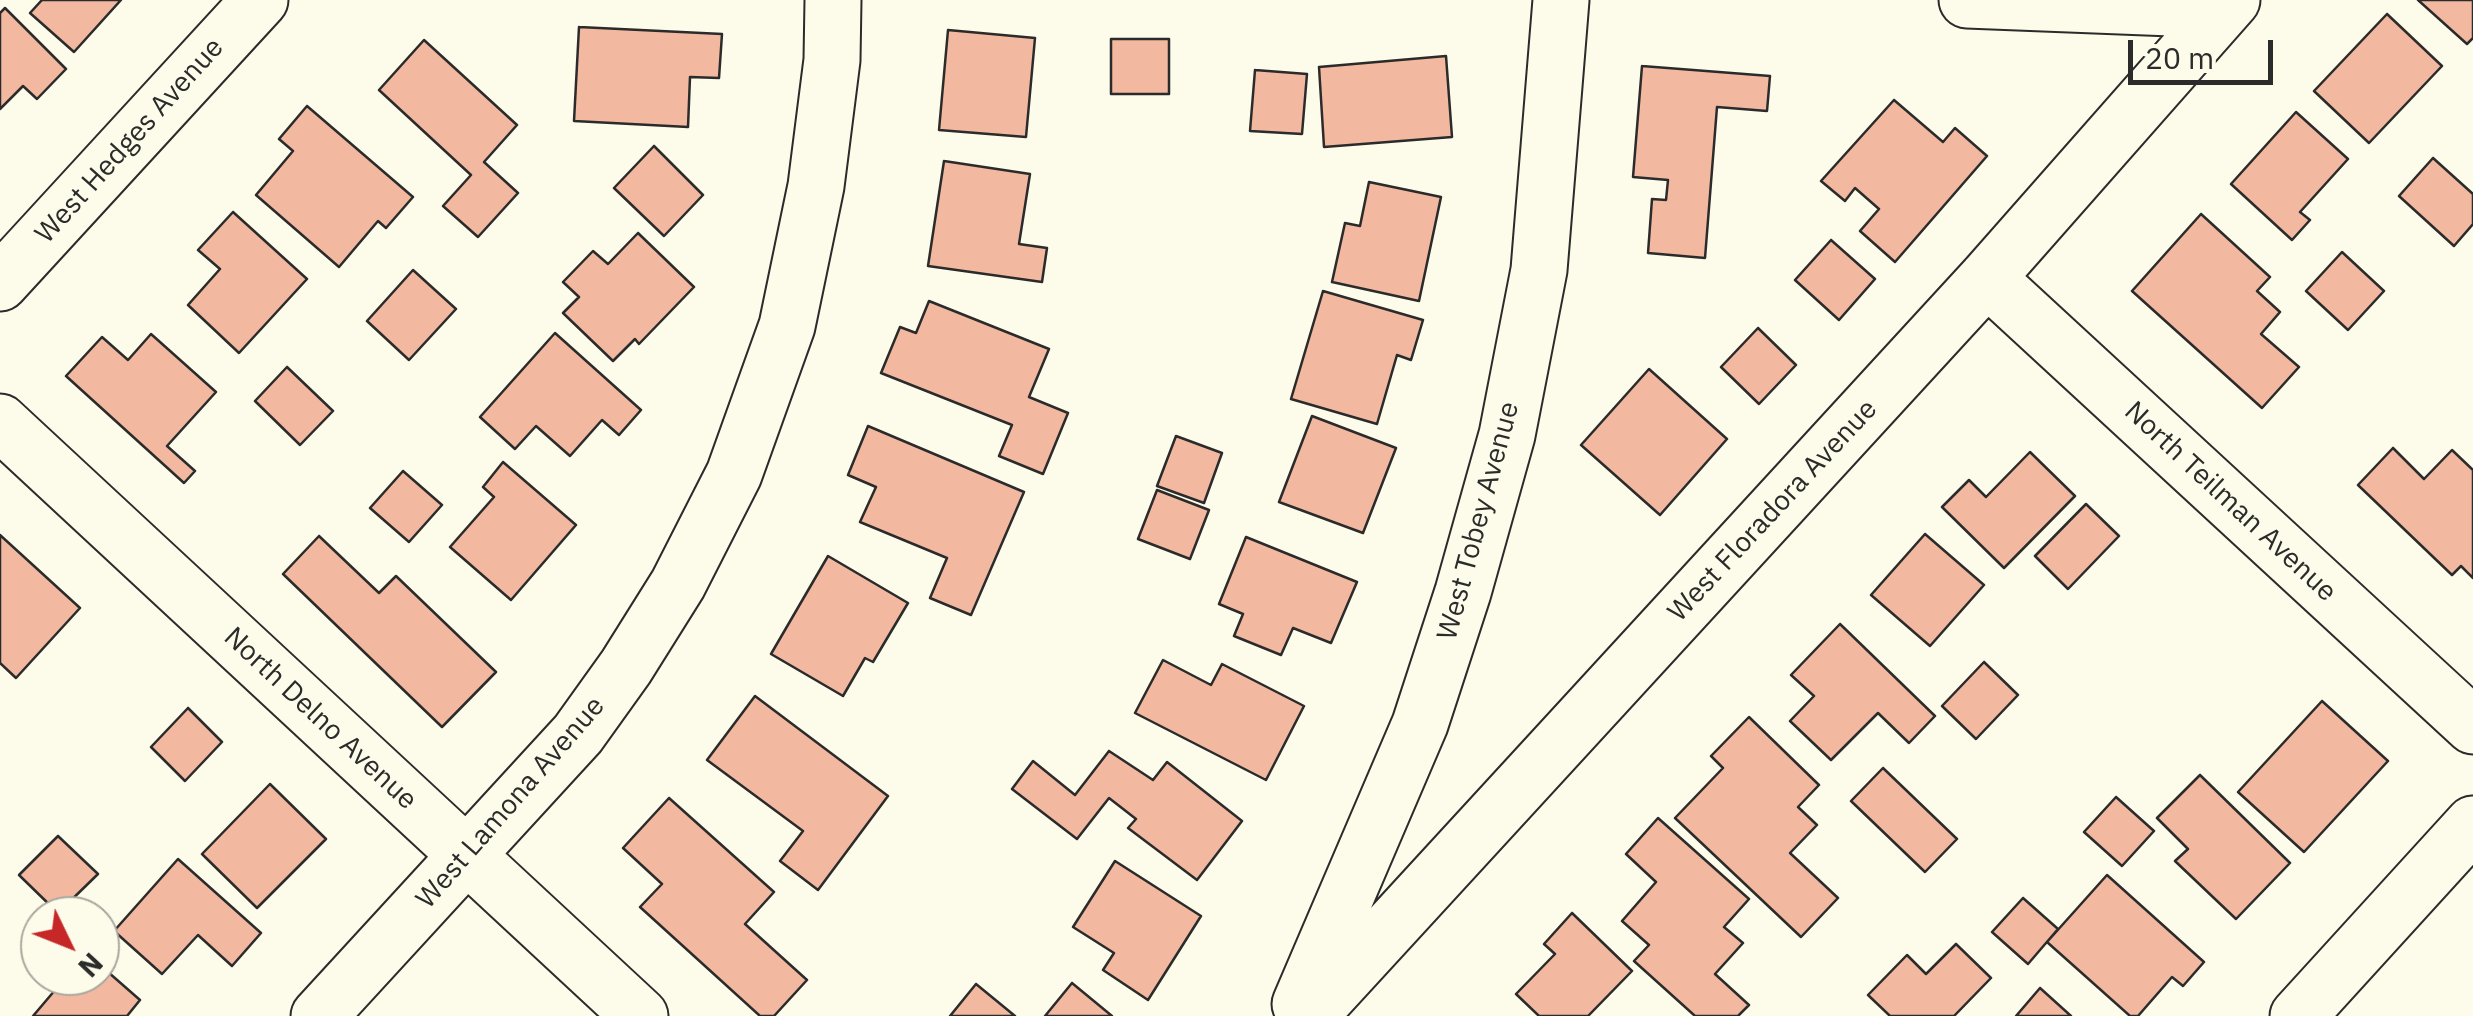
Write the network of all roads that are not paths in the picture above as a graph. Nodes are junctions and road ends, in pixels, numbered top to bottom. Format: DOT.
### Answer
graph roads {
  1 [pos="260,0"];
  2 [pos="832,0"];
  3 [pos="1561,0"];
  4 [pos="1967,0"];
  5 [pos="2227,5"];
  6 [pos="1987,278"];
  7 [pos="0,283"];
  8 [pos="0,422"];
  9 [pos="2473,726"];
  10 [pos="2473,824"];
  11 [pos="467,855"];
  12 [pos="319,1016"];
  13 [pos="640,1016"];
  14 [pos="1295,1016"];
  15 [pos="1308,1016"];
  16 [pos="2298,1016"];
  1 -- 7 [label="street, West Hedges Avenue"];
  2 -- 11 [label="street, West Lamona Avenue"];
  3 -- 14 [label="street, West Tobey Avenue"];
  4 -- 5 [label="street"];
  5 -- 6 [label="street, West Floradora Avenue"];
  6 -- 9 [label="street, North Teilman Avenue"];
  6 -- 15 [label="street, West Floradora Avenue"];
  8 -- 11 [label="street, North Delno Avenue"];
  10 -- 16 [label="street"];
  11 -- 12 [label="street, West Lamona Avenue"];
  11 -- 13 [label="street, North Delno Avenue"];
}
